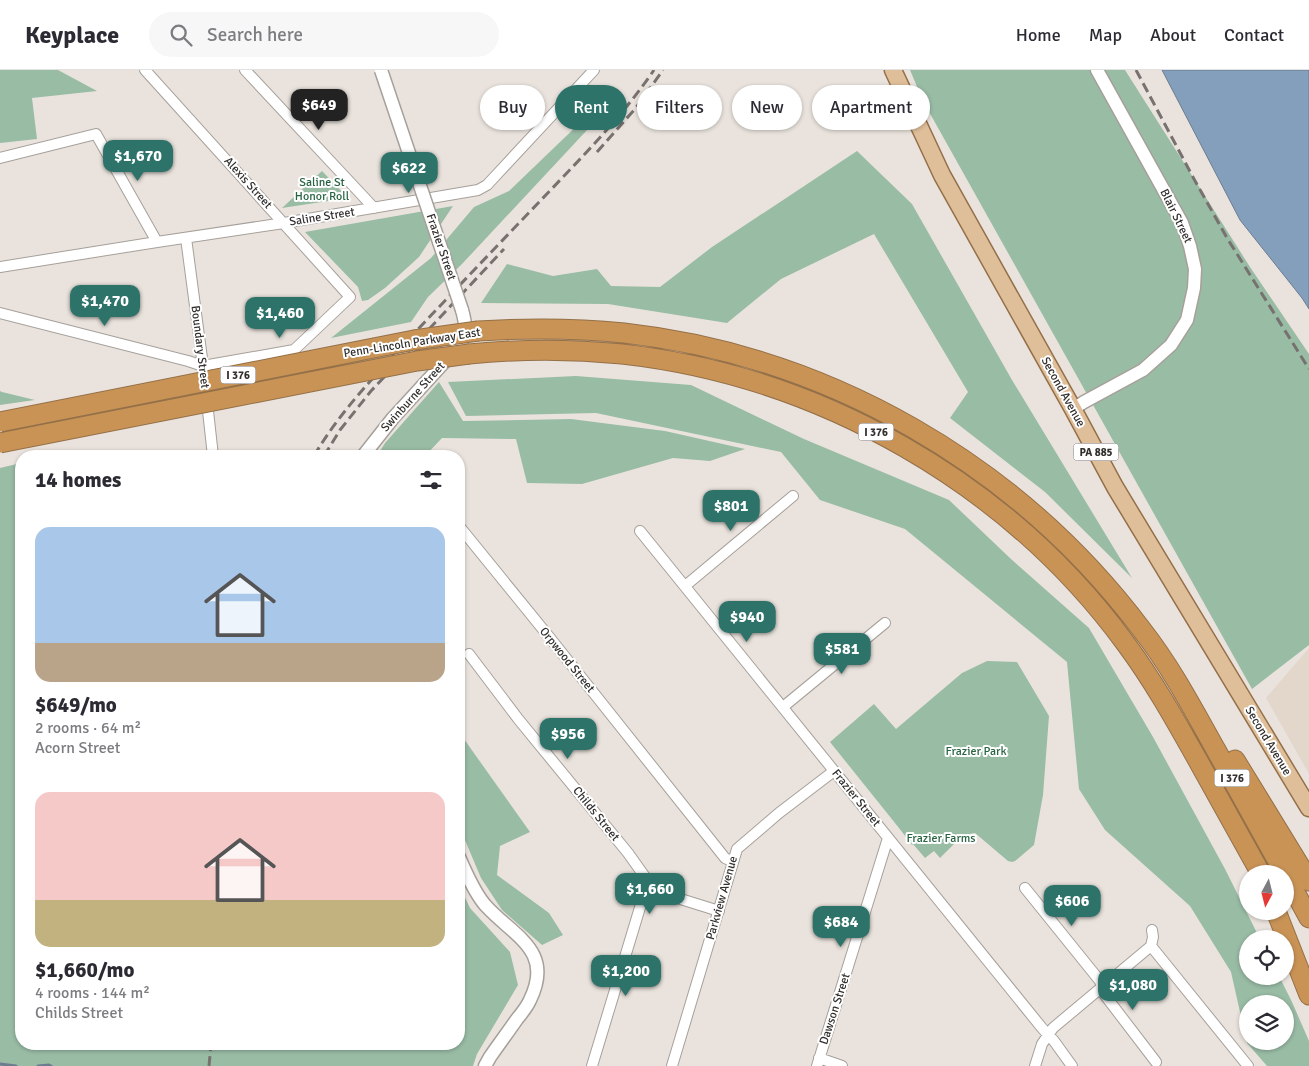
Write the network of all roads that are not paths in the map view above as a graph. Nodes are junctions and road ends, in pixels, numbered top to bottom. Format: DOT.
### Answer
graph roads {
  1 [pos="145,70"];
  2 [pos="245,70"];
  3 [pos="381,70"];
  4 [pos="594,70"];
  5 [pos="893,70"];
  6 [pos="1096,70"];
  7 [pos="0,158"];
  8 [pos="374,208"];
  9 [pos="284,223"];
  10 [pos="186,238"];
  11 [pos="157,242"];
  12 [pos="0,267"];
  13 [pos="462,310"];
  14 [pos="0,313"];
  15 [pos="203,366"];
  16 [pos="1073,409"];
  17 [pos="0,422"];
  18 [pos="0,443"];
  19 [pos="212,450"];
  20 [pos="368,450"];
  21 [pos="793,496"];
  22 [pos="640,531"];
  23 [pos="465,533"];
  24 [pos="685,586"];
  25 [pos="885,623"];
  26 [pos="468,654"];
  27 [pos="1177,682"];
  28 [pos="782,706"];
  29 [pos="834,771"];
  30 [pos="1309,808"];
  31 [pos="888,838"];
  32 [pos="733,862"];
  33 [pos="1256,865"];
  34 [pos="1280,865"];
  35 [pos="465,869"];
  36 [pos="648,881"];
  37 [pos="1309,881"];
  38 [pos="1026,888"];
  39 [pos="1294,890"];
  40 [pos="718,911"];
  41 [pos="1309,918"];
  42 [pos="1280,920"];
  43 [pos="1286,920"];
  44 [pos="1152,930"];
  45 [pos="1151,946"];
  46 [pos="1309,961"];
  47 [pos="1102,987"];
  48 [pos="1309,995"];
  49 [pos="1048,1034"];
  50 [pos="818,1062"];
  51 [pos="1156,1062"];
  52 [pos="485,1066"];
  53 [pos="592,1066"];
  54 [pos="672,1066"];
  55 [pos="842,1066"];
  56 [pos="1035,1066"];
  57 [pos="1072,1066"];
  58 [pos="1248,1066"];
  1 -- 9 [label="street, Alexis Street"];
  2 -- 8 [label="street"];
  3 -- 13 [label="street, Frazier Street, bridge"];
  4 -- 8 [label="street, Saline Street"];
  5 -- 16 [label="main road, Second Avenue / PA 885"];
  6 -- 16 [label="street, Blair Street"];
  7 -- 11 [label="street"];
  8 -- 9 [label="street, Saline Street"];
  9 -- 10 [label="street, Saline Street"];
  9 -- 15 [label="street, Alexis Street"];
  10 -- 11 [label="street, Saline Street"];
  10 -- 15 [label="street, Boundary Street"];
  11 -- 12 [label="street, Saline Street"];
  13 -- 20 [label="street, Swinburne Street"];
  14 -- 15 [label="street"];
  15 -- 19 [label="street, Boundary Street"];
  16 -- 30 [label="main road, Second Avenue / PA 885"];
  17 -- 27 [label="highway, Penn-Lincoln Parkway East / I 376, bridge"];
  18 -- 33 [label="highway, Penn-Lincoln Parkway East / I 376, bridge"];
  21 -- 24 [label="street"];
  22 -- 24 [label="street, Frazier Street"];
  23 -- 32 [label="street, Orpwood Street"];
  24 -- 28 [label="street, Frazier Street"];
  25 -- 28 [label="street"];
  26 -- 36 [label="street, Childs Street"];
  27 -- 34 [label="highway, Penn-Lincoln Parkway East / I 376"];
  27 -- 37 [label="highway"];
  28 -- 29 [label="street, Frazier Street"];
  29 -- 31 [label="street, Frazier Street"];
  29 -- 32 [label="street, Parkview Avenue"];
  31 -- 49 [label="street, Frazier Street"];
  31 -- 50 [label="street, Dawson Street"];
  32 -- 40 [label="street, Parkview Avenue"];
  35 -- 52 [label="street"];
  36 -- 40 [label="street, Childs Street"];
  36 -- 53 [label="street"];
  38 -- 47 [label="street"];
  39 -- 41 [label="highway, Penn-Lincoln Parkway East / I 376"];
  40 -- 54 [label="street, Parkview Avenue"];
  42 -- 48 [label="highway"];
  43 -- 46 [label="highway"];
  44 -- 45 [label="street"];
  45 -- 47 [label="street"];
  45 -- 58 [label="street"];
  47 -- 49 [label="street"];
  47 -- 51 [label="street"];
  49 -- 56 [label="street"];
  49 -- 57 [label="street, Frazier Street"];
  50 -- 55 [label="street"];
}
